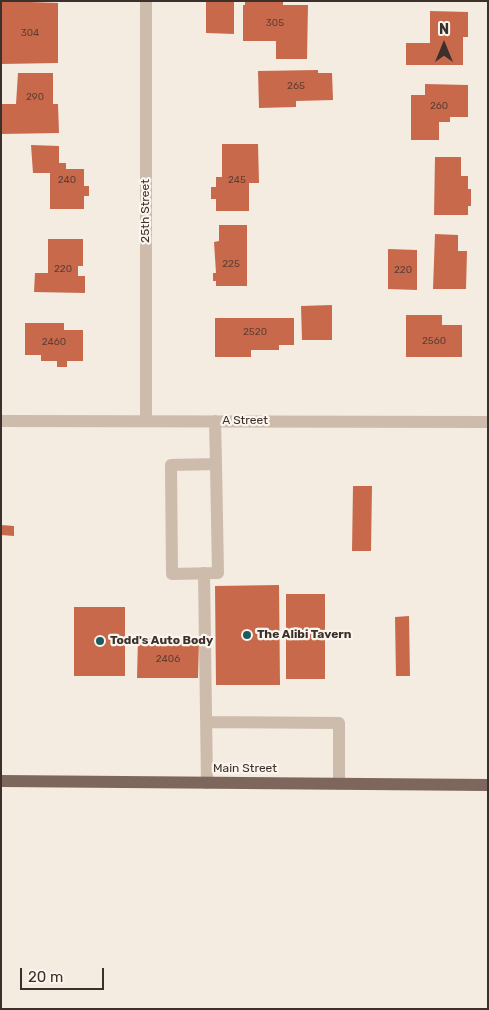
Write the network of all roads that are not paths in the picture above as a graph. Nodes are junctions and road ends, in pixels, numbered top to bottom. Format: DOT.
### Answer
graph roads {
  1 [pos="146,1"];
  2 [pos="1,421"];
  3 [pos="146,421"];
  4 [pos="215,421"];
  5 [pos="488,422"];
  6 [pos="216,464"];
  7 [pos="204,574"];
  8 [pos="206,722"];
  9 [pos="1,781"];
  10 [pos="207,783"];
  11 [pos="339,784"];
  12 [pos="488,785"];
  1 -- 3 [label="street, 25th Street"];
  2 -- 3 [label="street, A Street"];
  3 -- 4 [label="street, A Street"];
  4 -- 5 [label="street, A Street"];
  4 -- 6 [label="street"];
  6 -- 7 [label="street"];
  6 -- 7 [label="street"];
  7 -- 8 [label="street"];
  8 -- 10 [label="street"];
  8 -- 11 [label="street"];
  9 -- 10 [label="main road, Main Street"];
  10 -- 11 [label="main road, Main Street"];
  11 -- 12 [label="main road, Main Street"];
}
